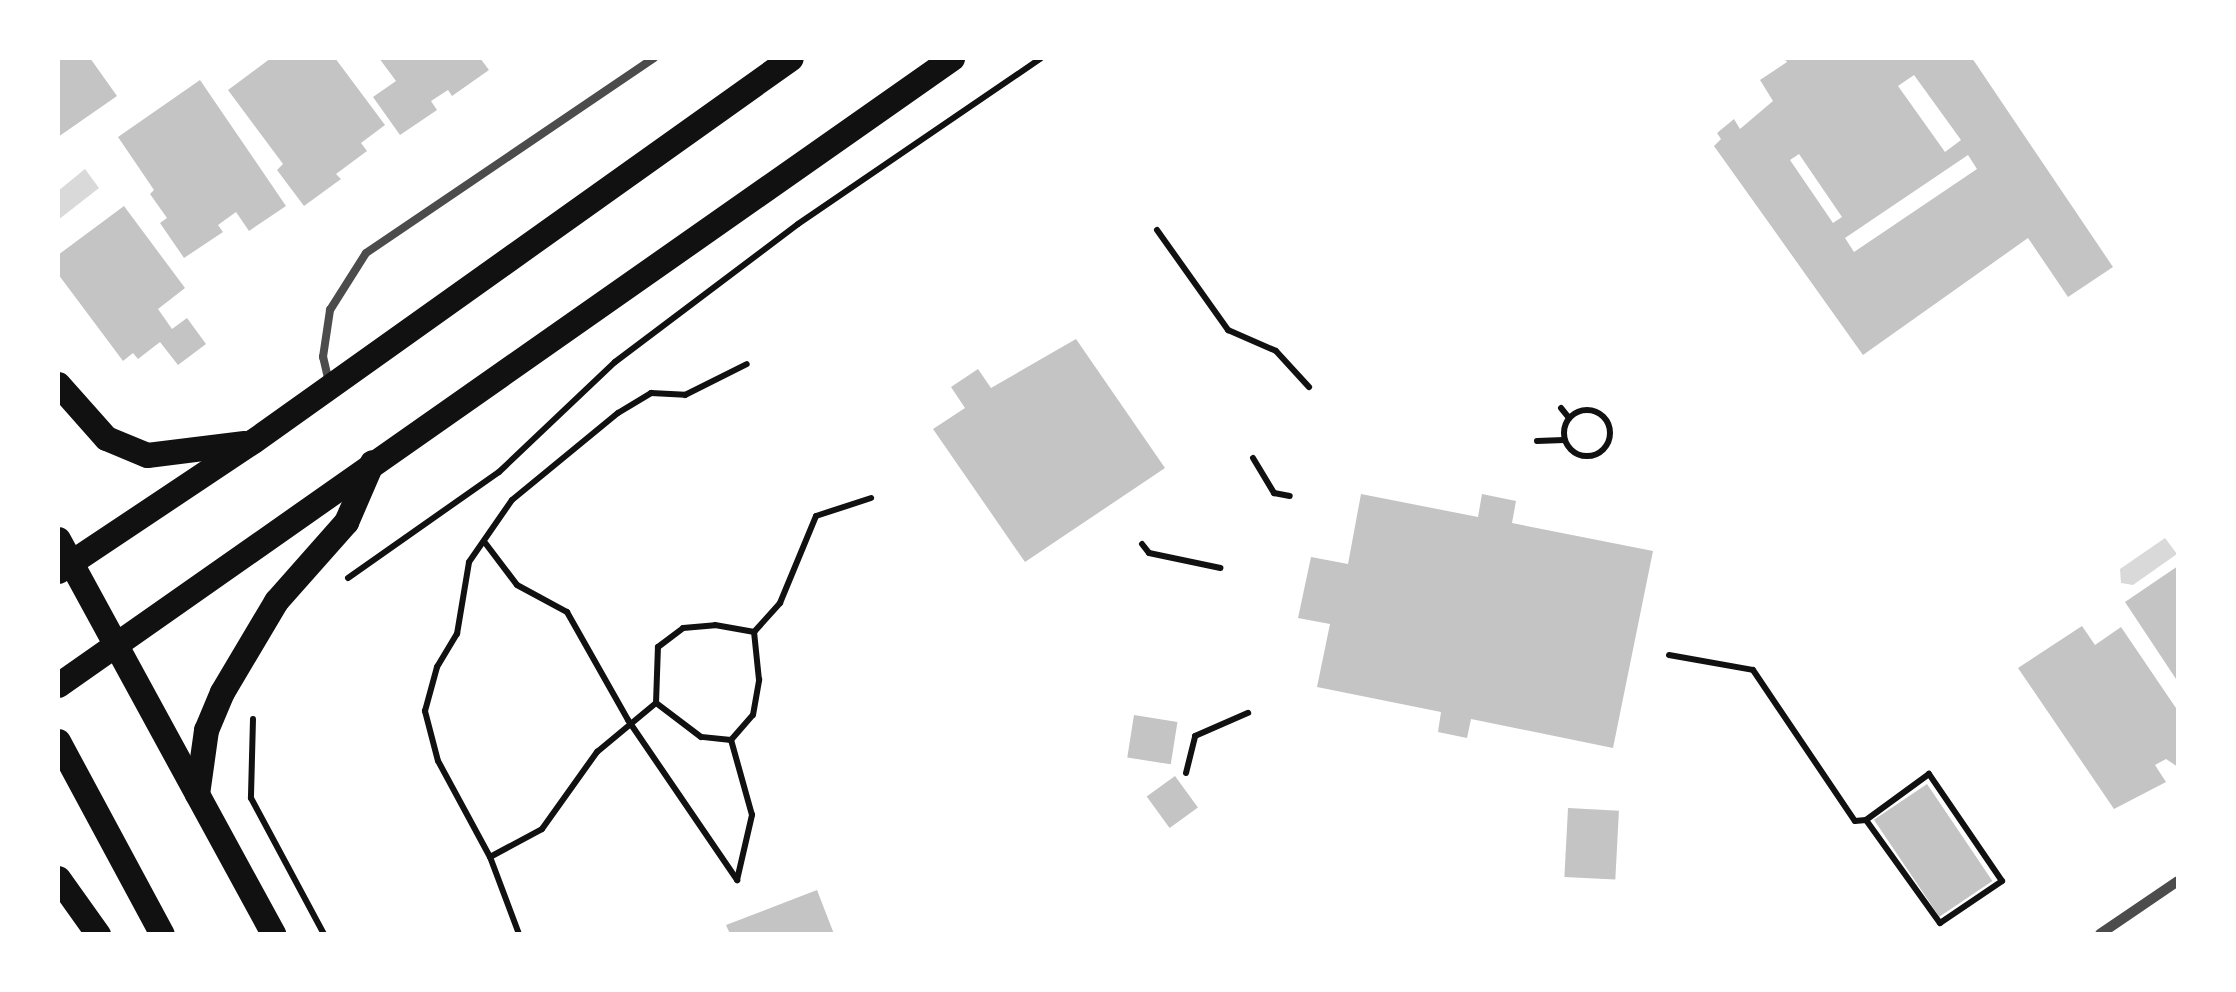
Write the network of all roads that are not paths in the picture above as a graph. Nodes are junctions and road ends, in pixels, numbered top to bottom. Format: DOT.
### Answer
graph roads {
  1 [pos="654,58"];
  2 [pos="790,58"];
  3 [pos="952,58"];
  4 [pos="330,382"];
  5 [pos="58,384"];
  6 [pos="253,441"];
  7 [pos="372,462"];
  8 [pos="58,539"];
  9 [pos="64,567"];
  10 [pos="113,644"];
  11 [pos="58,685"];
  12 [pos="58,740"];
  13 [pos="197,794"];
  14 [pos="58,878"];
  15 [pos="2178,881"];
  16 [pos="98,934"];
  17 [pos="162,934"];
  18 [pos="274,934"];
  19 [pos="2100,934"];
  1 -- 4 [label="lane"];
  2 -- 4 [label="main road"];
  3 -- 7 [label="main road"];
  4 -- 6 [label="main road"];
  5 -- 6 [label="main road"];
  6 -- 9 [label="main road"];
  7 -- 10 [label="main road"];
  7 -- 13 [label="main road"];
  8 -- 9 [label="main road"];
  9 -- 10 [label="main road"];
  10 -- 11 [label="main road"];
  10 -- 13 [label="main road"];
  12 -- 17 [label="main road"];
  13 -- 18 [label="main road"];
  14 -- 16 [label="main road"];
  15 -- 19 [label="street"];
}
